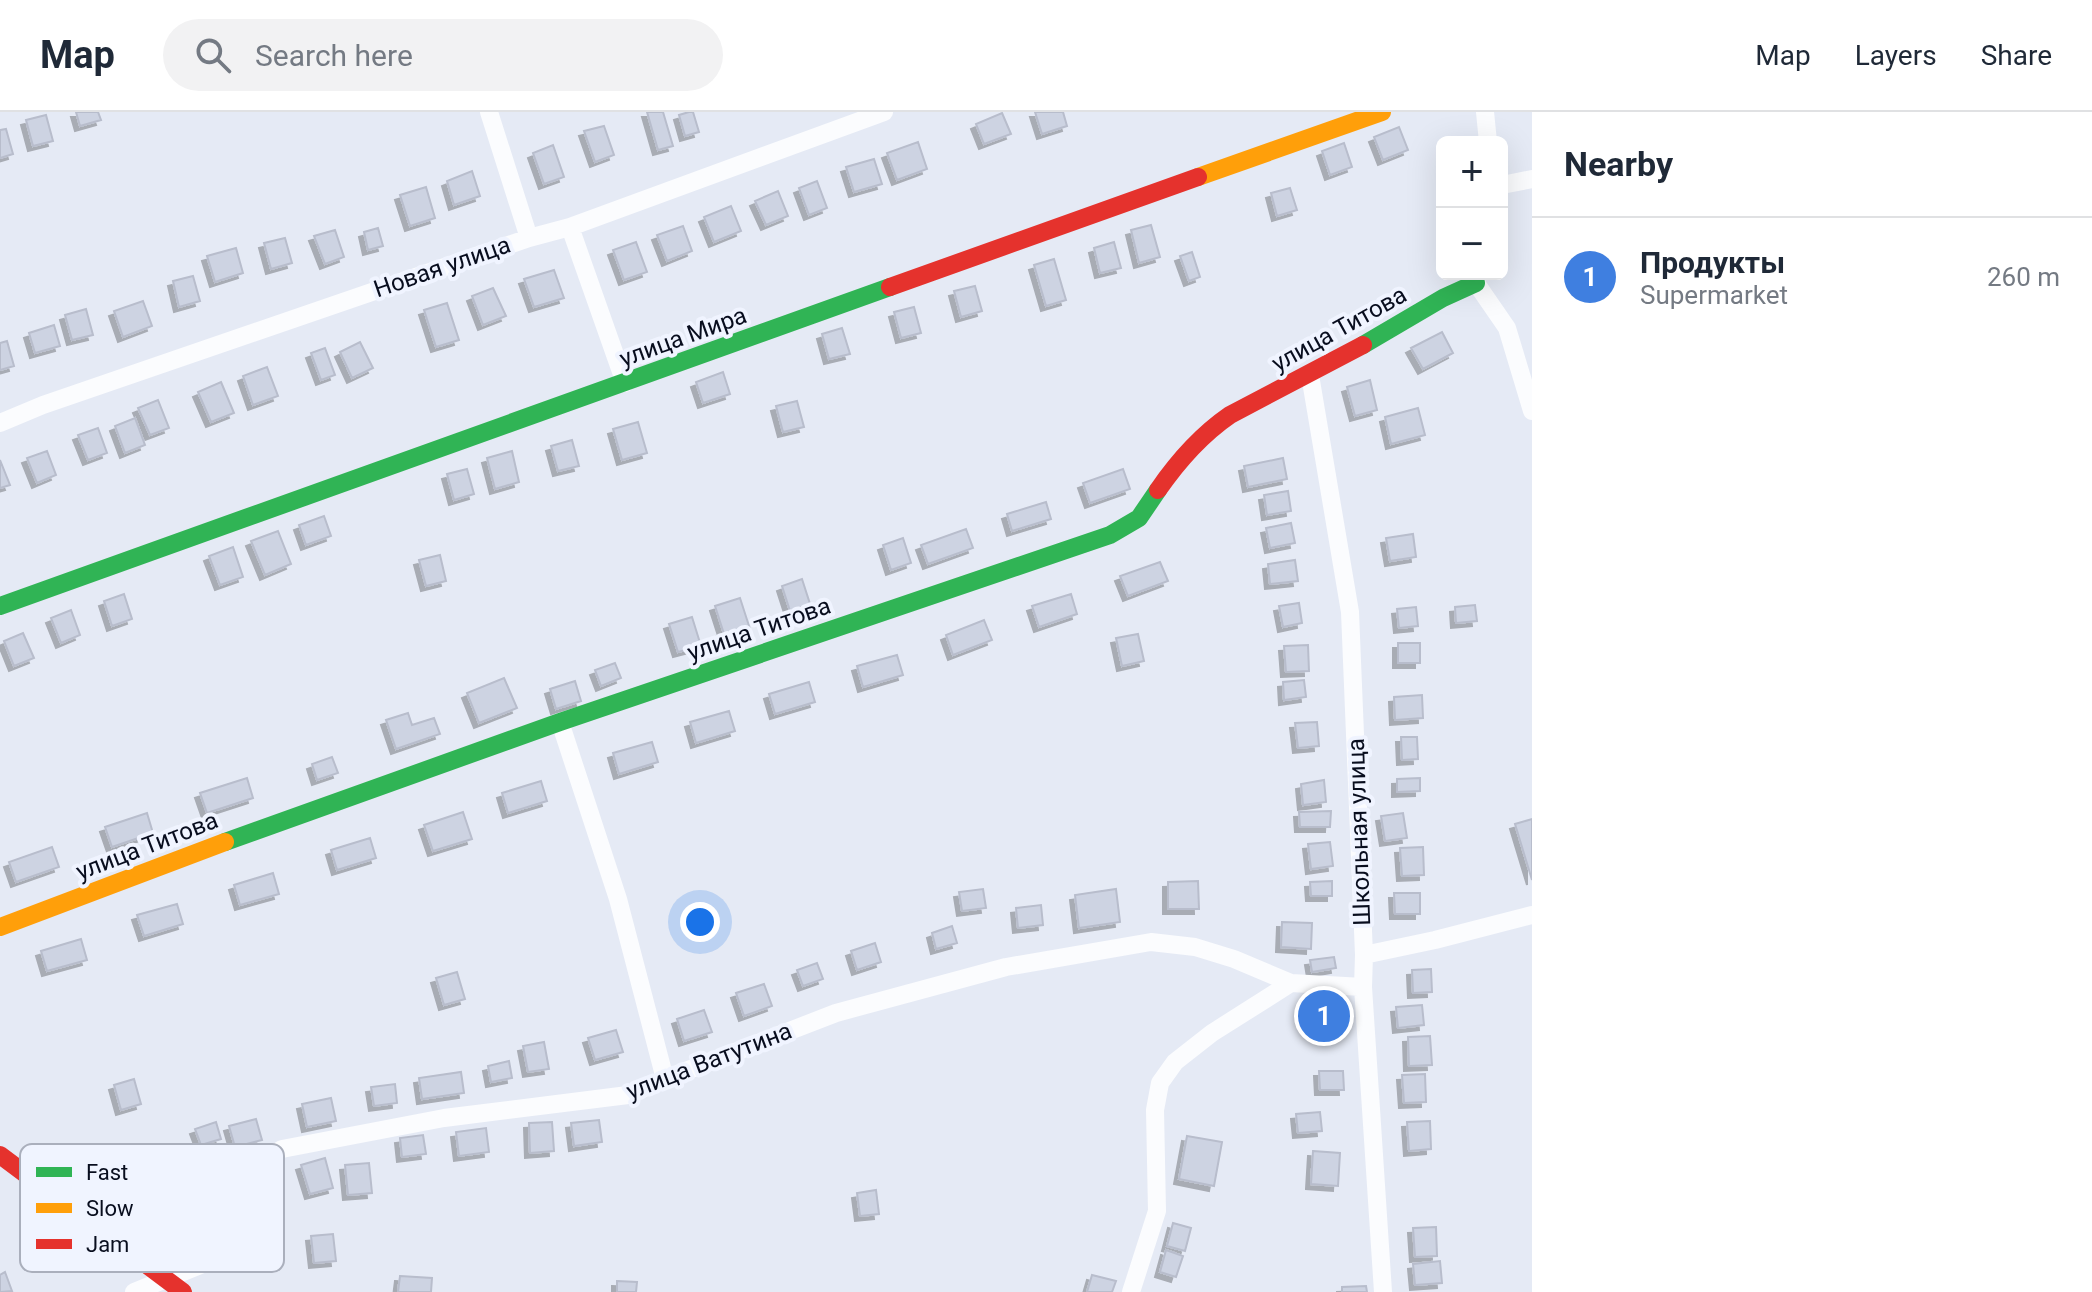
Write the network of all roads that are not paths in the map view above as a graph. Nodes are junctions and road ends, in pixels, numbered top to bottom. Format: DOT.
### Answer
graph roads {
  1 [pos="489,112"];
  2 [pos="884,112"];
  3 [pos="1382,112"];
  4 [pos="1485,112"];
  5 [pos="1487,136"];
  6 [pos="1532,179"];
  7 [pos="1508,184"];
  8 [pos="570,227"];
  9 [pos="529,238"];
  10 [pos="1473,280"];
  11 [pos="1477,280"];
  12 [pos="1310,375"];
  13 [pos="625,383"];
  14 [pos="1532,411"];
  15 [pos="0,423"];
  16 [pos="0,606"];
  17 [pos="560,722"];
  18 [pos="1532,915"];
  19 [pos="0,927"];
  20 [pos="1364,955"];
  21 [pos="1291,983"];
  22 [pos="1363,987"];
  23 [pos="665,1079"];
  24 [pos="284,1149"];
  25 [pos="0,1155"];
  26 [pos="20,1170"];
  27 [pos="156,1272"];
  28 [pos="181,1272"];
  29 [pos="164,1278"];
  30 [pos="134,1292"];
  31 [pos="183,1292"];
  32 [pos="1131,1292"];
  33 [pos="1383,1292"];
  1 -- 9 [label="street"];
  2 -- 8 [label="street, Новая улица"];
  3 -- 13 [label="street, улица Мира"];
  4 -- 5 [label="street"];
  6 -- 7 [label="street"];
  8 -- 9 [label="street, Новая улица"];
  8 -- 13 [label="street"];
  9 -- 15 [label="street, Новая улица"];
  10 -- 12 [label="street, улица Титова"];
  11 -- 14 [label="street, улица Титова"];
  12 -- 17 [label="street, улица Титова"];
  12 -- 20 [label="street, Школьная улица"];
  13 -- 16 [label="street, улица Мира"];
  17 -- 19 [label="street, улица Титова"];
  17 -- 23 [label="street"];
  18 -- 20 [label="street"];
  20 -- 22 [label="street, Школьная улица"];
  21 -- 22 [label="street, улица Ватутина"];
  21 -- 23 [label="street, улица Ватутина"];
  21 -- 32 [label="street"];
  22 -- 33 [label="street, Школьная улица"];
  23 -- 24 [label="street, улица Ватутина"];
  25 -- 26 [label="street"];
  27 -- 29 [label="street"];
  28 -- 29 [label="street, улица Ватутина"];
  29 -- 30 [label="street, улица Ватутина"];
  29 -- 31 [label="street"];
}
